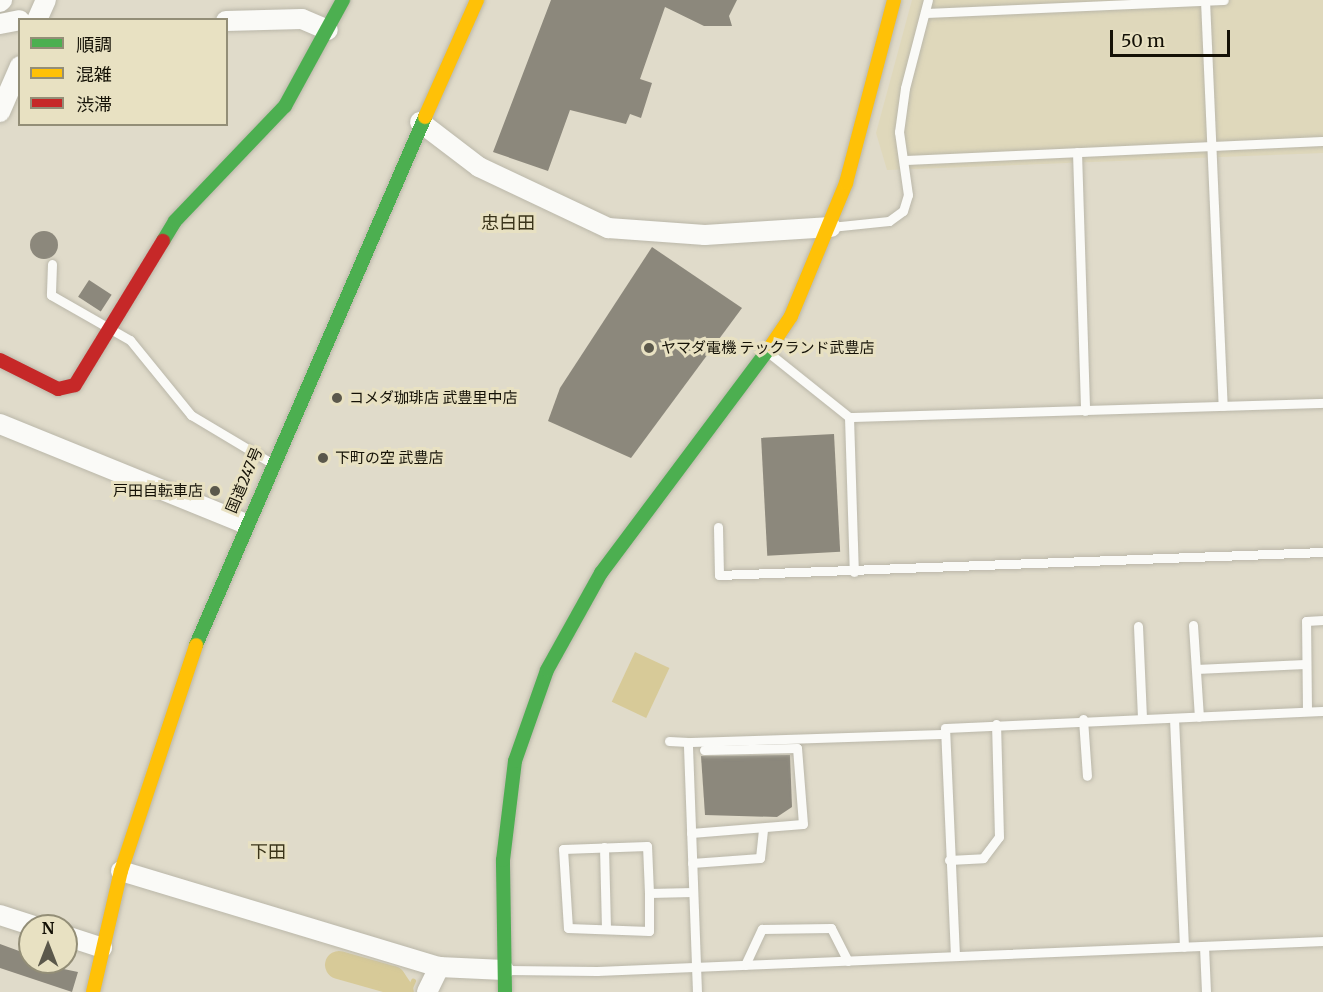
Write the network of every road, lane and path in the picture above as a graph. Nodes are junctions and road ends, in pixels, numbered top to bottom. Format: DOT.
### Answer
graph roads {
  1 [pos="46,0"];
  2 [pos="343,0"];
  3 [pos="894,0"];
  4 [pos="928,0"];
  5 [pos="1205,0"];
  6 [pos="1224,0"];
  7 [pos="468,3"];
  8 [pos="925,13"];
  9 [pos="38,18"];
  10 [pos="18,20"];
  11 [pos="228,21"];
  12 [pos="0,24"];
  13 [pos="328,30"];
  14 [pos="18,71"];
  15 [pos="0,112"];
  16 [pos="420,122"];
  17 [pos="1323,141"];
  18 [pos="1211,146"];
  19 [pos="1077,152"];
  20 [pos="905,160"];
  21 [pos="831,227"];
  22 [pos="52,264"];
  23 [pos="108,328"];
  24 [pos="770,353"];
  25 [pos="0,360"];
  26 [pos="1323,403"];
  27 [pos="1222,406"];
  28 [pos="1085,411"];
  29 [pos="849,417"];
  30 [pos="0,424"];
  31 [pos="269,461"];
  32 [pos="244,523"];
  33 [pos="718,526"];
  34 [pos="1323,552"];
  35 [pos="854,572"];
  36 [pos="1323,621"];
  37 [pos="1193,625"];
  38 [pos="1138,626"];
  39 [pos="1305,664"];
  40 [pos="1196,669"];
  41 [pos="1307,711"];
  42 [pos="1323,711"];
  43 [pos="1199,717"];
  44 [pos="1174,718"];
  45 [pos="1083,719"];
  46 [pos="1142,719"];
  47 [pos="996,724"];
  48 [pos="945,734"];
  49 [pos="669,741"];
  50 [pos="688,742"];
  51 [pos="704,750"];
  52 [pos="1088,776"];
  53 [pos="763,828"];
  54 [pos="691,832"];
  55 [pos="604,847"];
  56 [pos="949,860"];
  57 [pos="692,863"];
  58 [pos="121,871"];
  59 [pos="693,891"];
  60 [pos="649,893"];
  61 [pos="0,915"];
  62 [pos="18,921"];
  63 [pos="606,927"];
  64 [pos="78,940"];
  65 [pos="1323,942"];
  66 [pos="1184,946"];
  67 [pos="1203,946"];
  68 [pos="102,948"];
  69 [pos="955,956"];
  70 [pos="848,961"];
  71 [pos="745,965"];
  72 [pos="439,967"];
  73 [pos="696,967"];
  74 [pos="504,970"];
  75 [pos="93,992"];
  76 [pos="428,992"];
  77 [pos="505,992"];
  78 [pos="697,992"];
  79 [pos="1206,992"];
  1 -- 9 [label="street"];
  2 -- 13 [label="main road"];
  3 -- 21 [label="main road"];
  4 -- 8 [label="lane"];
  5 -- 6 [label="lane"];
  5 -- 8 [label="lane"];
  5 -- 18 [label="lane"];
  7 -- 16 [label="main road, 国道247号"];
  8 -- 20 [label="lane"];
  10 -- 12 [label="street"];
  11 -- 13 [label="street"];
  13 -- 23 [label="main road"];
  14 -- 15 [label="street"];
  16 -- 21 [label="street"];
  16 -- 31 [label="main road, 国道247号"];
  17 -- 18 [label="lane"];
  18 -- 19 [label="lane"];
  18 -- 27 [label="lane"];
  19 -- 20 [label="lane"];
  19 -- 28 [label="lane"];
  20 -- 21 [label="lane"];
  21 -- 24 [label="main road"];
  22 -- 23 [label="lane"];
  23 -- 25 [label="main road"];
  23 -- 31 [label="lane"];
  24 -- 29 [label="lane"];
  24 -- 74 [label="main road"];
  26 -- 27 [label="lane"];
  27 -- 28 [label="lane"];
  28 -- 29 [label="lane"];
  29 -- 35 [label="lane"];
  30 -- 32 [label="street"];
  31 -- 32 [label="main road, 国道247号"];
  32 -- 58 [label="main road, 国道247号"];
  33 -- 35 [label="lane"];
  34 -- 35 [label="lane"];
  36 -- 39 [label="lane"];
  37 -- 40 [label="lane"];
  38 -- 46 [label="lane"];
  39 -- 40 [label="lane"];
  39 -- 41 [label="lane"];
  40 -- 43 [label="lane"];
  41 -- 42 [label="lane"];
  41 -- 43 [label="lane"];
  43 -- 44 [label="lane"];
  44 -- 46 [label="lane"];
  44 -- 66 [label="lane"];
  45 -- 46 [label="lane"];
  45 -- 47 [label="lane"];
  45 -- 52 [label="lane"];
  47 -- 48 [label="lane"];
  47 -- 56 [label="lane"];
  48 -- 50 [label="lane"];
  48 -- 56 [label="lane"];
  49 -- 50 [label="lane"];
  50 -- 54 [label="lane"];
  51 -- 53 [label="lane"];
  53 -- 54 [label="lane"];
  53 -- 57 [label="lane"];
  54 -- 57 [label="lane"];
  55 -- 60 [label="lane"];
  55 -- 63 [label="lane"];
  55 -- 63 [label="lane"];
  56 -- 69 [label="lane"];
  57 -- 59 [label="lane"];
  58 -- 68 [label="main road, 国道247号"];
  58 -- 72 [label="street"];
  59 -- 60 [label="lane"];
  59 -- 73 [label="lane"];
  60 -- 63 [label="lane"];
  61 -- 62 [label="street"];
  64 -- 68 [label="street"];
  65 -- 67 [label="lane"];
  66 -- 67 [label="lane"];
  66 -- 69 [label="lane"];
  67 -- 79 [label="lane"];
  68 -- 75 [label="main road, 国道247号"];
  69 -- 70 [label="lane"];
  70 -- 71 [label="lane"];
  70 -- 71 [label="lane"];
  71 -- 73 [label="lane"];
  72 -- 74 [label="street"];
  72 -- 76 [label="street"];
  73 -- 74 [label="lane"];
  73 -- 78 [label="lane"];
  74 -- 77 [label="main road"];
}
